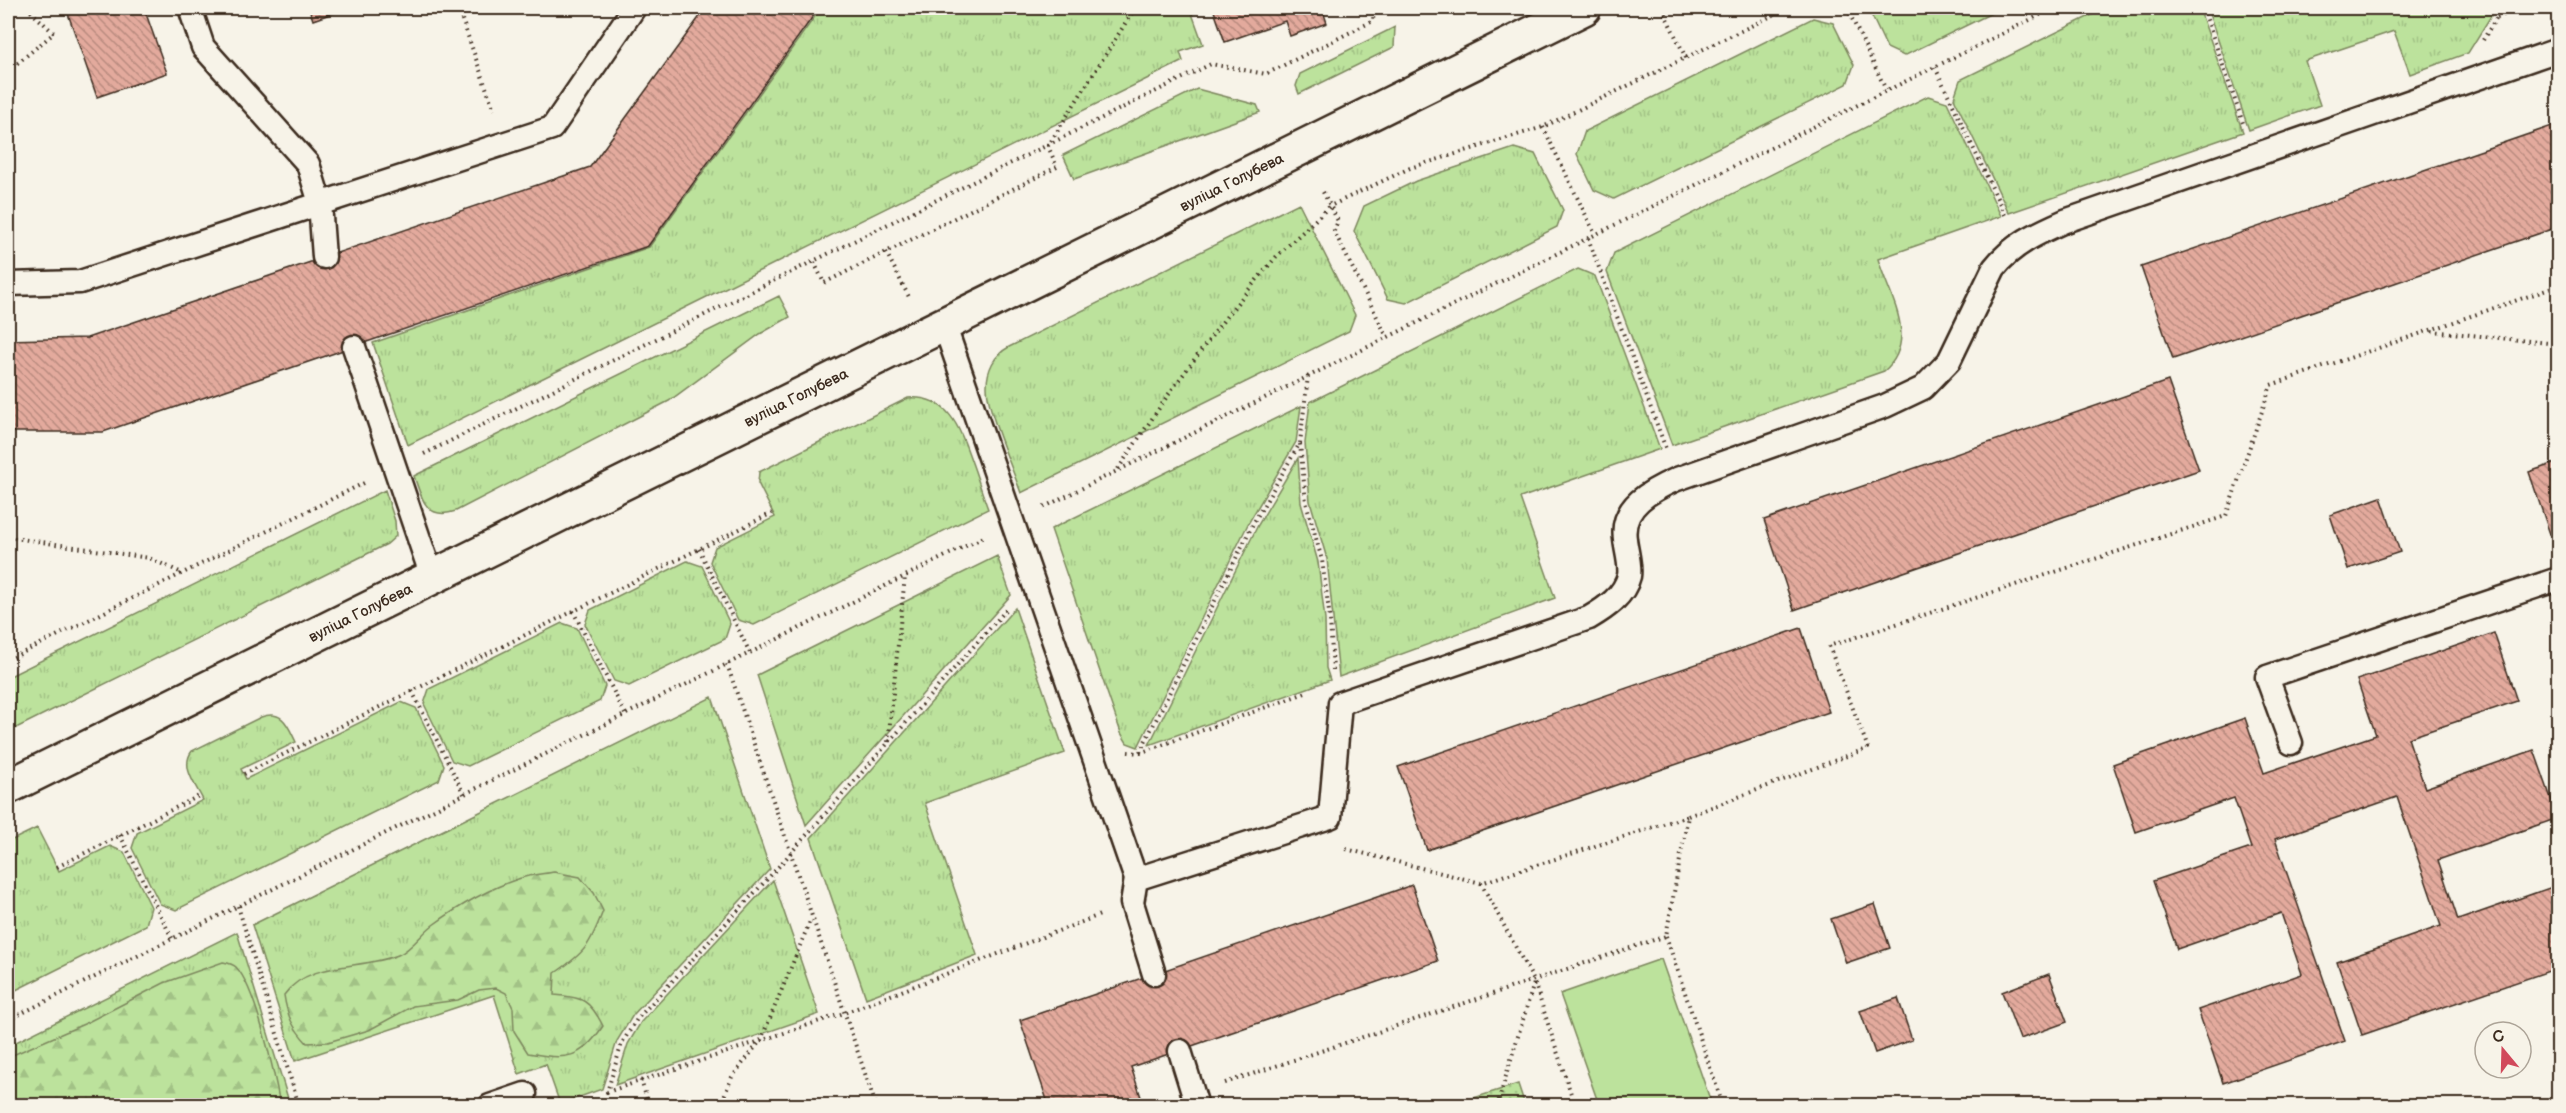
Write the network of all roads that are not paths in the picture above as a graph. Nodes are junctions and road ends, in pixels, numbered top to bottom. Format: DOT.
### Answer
graph roads {
  1 [pos="190,8"];
  2 [pos="634,8"];
  3 [pos="1584,8"];
  4 [pos="2559,50"];
  5 [pos="320,203"];
  6 [pos="324,257"];
  7 [pos="8,284"];
  8 [pos="935,328"];
  9 [pos="354,347"];
  10 [pos="432,577"];
  11 [pos="2559,579"];
  12 [pos="2291,743"];
  13 [pos="8,787"];
  14 [pos="1136,879"];
  15 [pos="1154,974"];
  16 [pos="1180,1051"];
  17 [pos="525,1094"];
  18 [pos="1195,1099"];
  19 [pos="490,1106"];
  1 -- 5 [label="lane"];
  2 -- 5 [label="lane"];
  3 -- 8 [label="main road, вуліца Голубева"];
  4 -- 14 [label="lane"];
  5 -- 6 [label="lane"];
  5 -- 7 [label="lane"];
  8 -- 10 [label="main road, вуліца Голубева"];
  8 -- 14 [label="lane"];
  9 -- 10 [label="lane"];
  10 -- 13 [label="main road, вуліца Голубева"];
  11 -- 12 [label="lane"];
  14 -- 15 [label="lane"];
  16 -- 18 [label="lane"];
  17 -- 19 [label="lane"];
}
